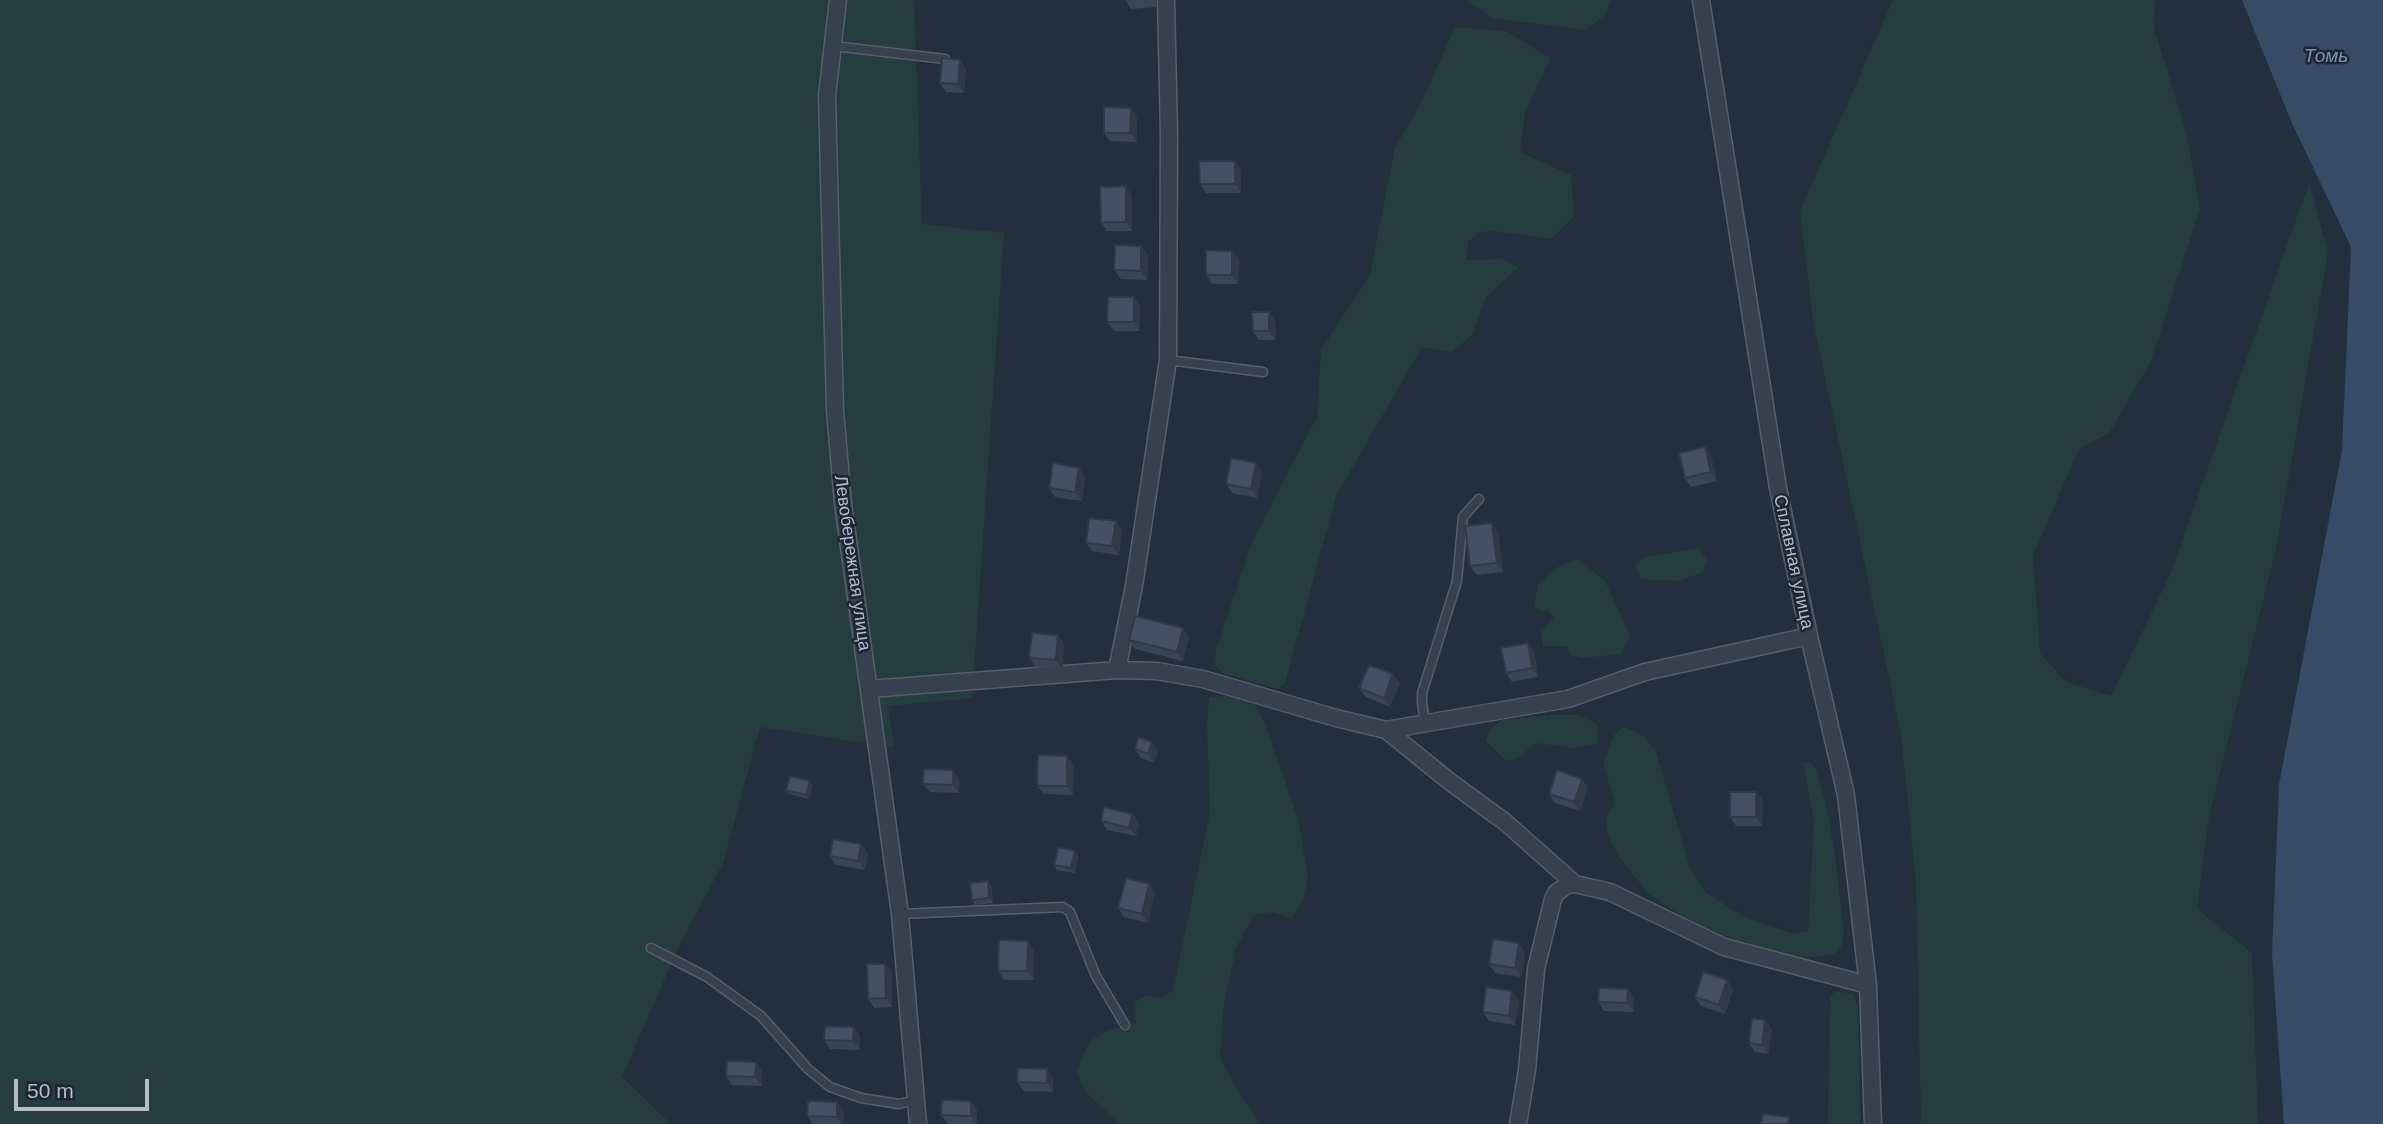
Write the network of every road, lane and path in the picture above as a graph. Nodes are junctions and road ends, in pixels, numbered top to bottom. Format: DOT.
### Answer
graph roads {
  1 [pos="838,0"];
  2 [pos="1166,0"];
  3 [pos="1701,0"];
  4 [pos="833,46"];
  5 [pos="945,59"];
  6 [pos="1168,360"];
  7 [pos="1263,372"];
  8 [pos="1479,499"];
  9 [pos="1809,636"];
  10 [pos="1117,670"];
  11 [pos="869,689"];
  12 [pos="1426,722"];
  13 [pos="1386,730"];
  14 [pos="1575,884"];
  15 [pos="900,914"];
  16 [pos="651,948"];
  17 [pos="1868,985"];
  18 [pos="1125,1025"];
  19 [pos="915,1100"];
  20 [pos="918,1124"];
  21 [pos="1518,1124"];
  22 [pos="1873,1124"];
  1 -- 4 [label="street, Левобережная улица"];
  2 -- 6 [label="street"];
  3 -- 9 [label="street, Сплавная улица"];
  4 -- 5 [label="lane"];
  4 -- 11 [label="street, Левобережная улица"];
  6 -- 7 [label="lane"];
  6 -- 10 [label="street"];
  8 -- 12 [label="lane"];
  9 -- 12 [label="street"];
  9 -- 17 [label="street, Сплавная улица"];
  10 -- 11 [label="street"];
  10 -- 13 [label="street"];
  11 -- 15 [label="street, Левобережная улица"];
  12 -- 13 [label="street"];
  13 -- 14 [label="street"];
  14 -- 17 [label="street"];
  14 -- 21 [label="street"];
  15 -- 18 [label="lane"];
  15 -- 19 [label="street, Левобережная улица"];
  16 -- 19 [label="lane"];
  17 -- 22 [label="street, Сплавная улица"];
  19 -- 20 [label="street, Левобережная улица"];
}
